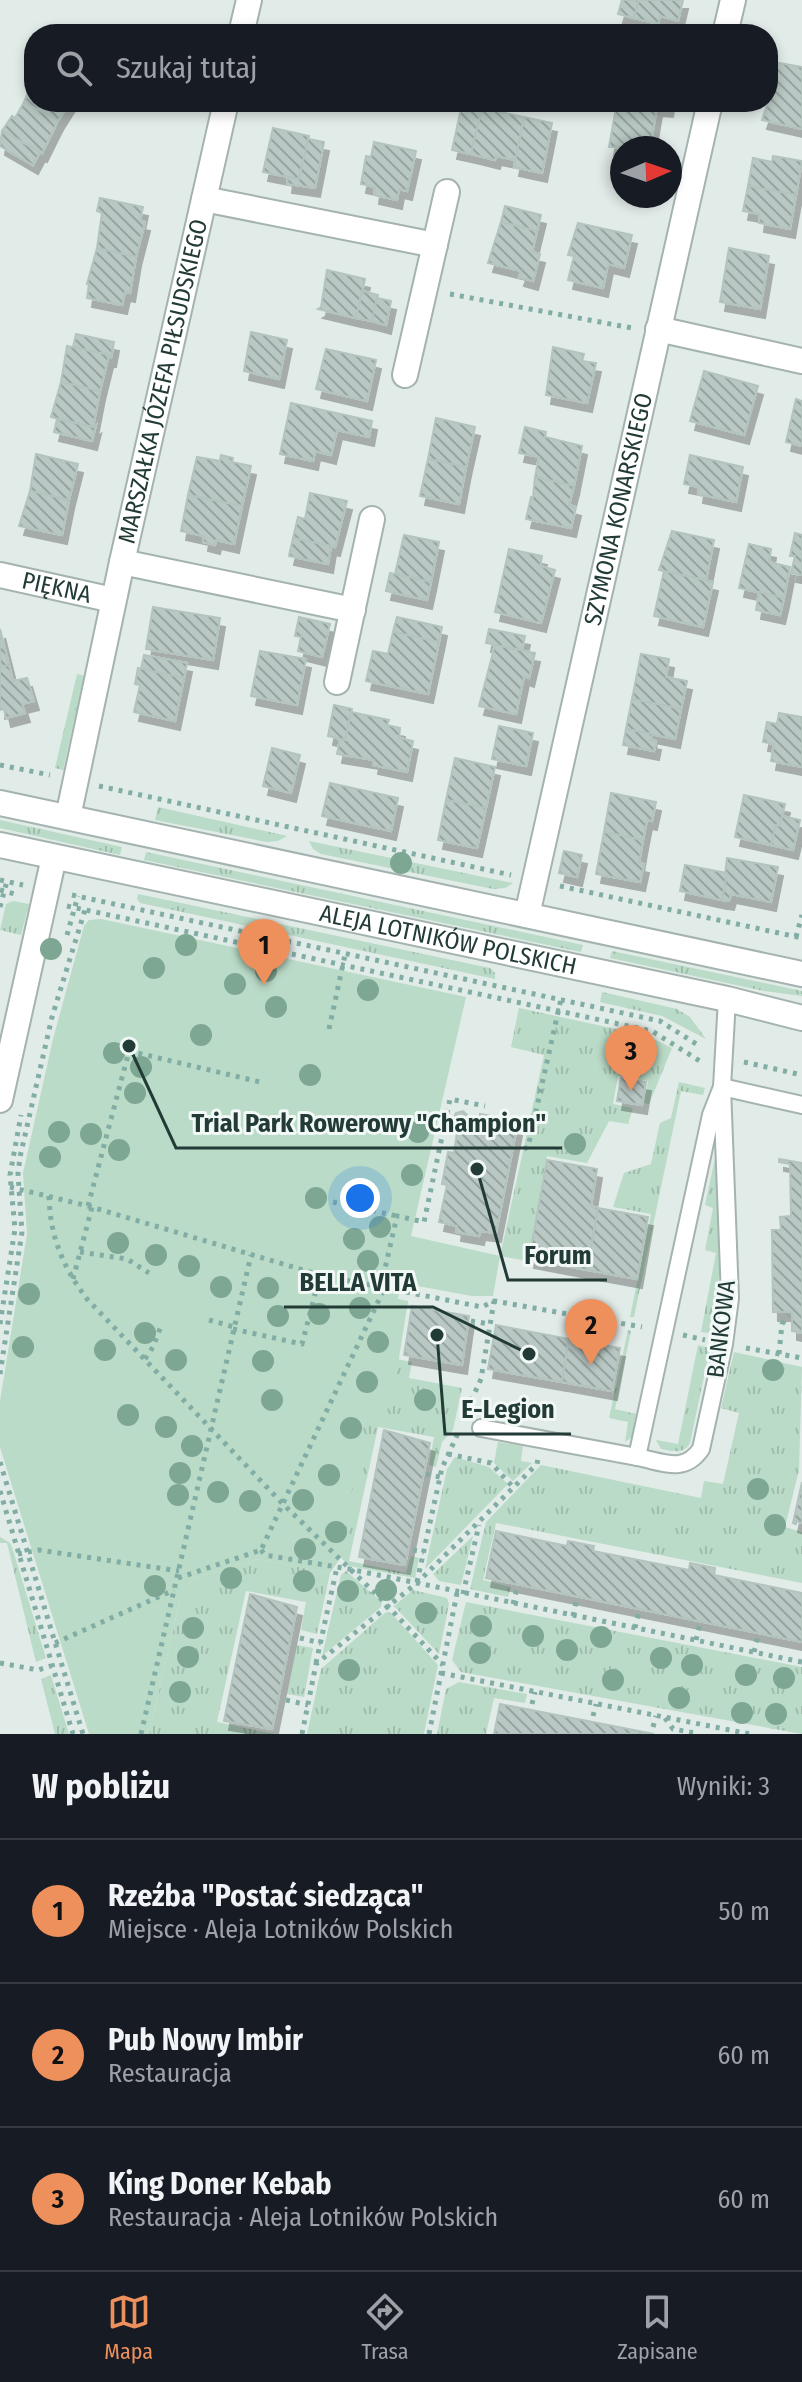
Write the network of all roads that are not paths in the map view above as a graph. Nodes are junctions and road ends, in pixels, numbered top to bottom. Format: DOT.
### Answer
graph roads {
  1 [pos="249,0"];
  2 [pos="733,0"];
  3 [pos="243,24"];
  4 [pos="727,24"];
  5 [pos="224,112"];
  6 [pos="708,112"];
  7 [pos="447,192"];
  8 [pos="204,199"];
  9 [pos="435,245"];
  10 [pos="658,329"];
  11 [pos="802,361"];
  12 [pos="405,375"];
  13 [pos="372,519"];
  14 [pos="122,562"];
  15 [pos="0,575"];
  16 [pos="113,600"];
  17 [pos="353,610"];
  18 [pos="337,682"];
  19 [pos="0,803"];
  20 [pos="68,817"];
  21 [pos="0,845"];
  22 [pos="54,857"];
  23 [pos="527,915"];
  24 [pos="802,974"];
  25 [pos="727,999"];
  26 [pos="802,1018"];
  27 [pos="722,1087"];
  28 [pos="0,1100"];
  29 [pos="802,1105"];
  30 [pos="481,1428"];
  31 [pos="637,1457"];
  1 -- 3 [label="street"];
  2 -- 4 [label="street"];
  5 -- 8 [label="street, MARSZAŁKA JÓZEFA PIŁSUDSKIEGO"];
  6 -- 10 [label="street, SZYMONA KONARSKIEGO"];
  7 -- 9 [label="street"];
  8 -- 9 [label="street, MARSZAŁKA JÓZEFA PIŁSUDSKIEGO"];
  8 -- 14 [label="street, MARSZAŁKA JÓZEFA PIŁSUDSKIEGO"];
  9 -- 12 [label="street"];
  10 -- 11 [label="street"];
  10 -- 23 [label="street, SZYMONA KONARSKIEGO"];
  13 -- 17 [label="street"];
  14 -- 16 [label="street, MARSZAŁKA JÓZEFA PIŁSUDSKIEGO"];
  14 -- 17 [label="street, MARSZAŁKA JÓZEFA PIŁSUDSKIEGO"];
  15 -- 16 [label="street, PIĘKNA"];
  16 -- 20 [label="street, MARSZAŁKA JÓZEFA PIŁSUDSKIEGO"];
  17 -- 18 [label="street"];
  19 -- 20 [label="street, ALEJA LOTNIKÓW POLSKICH"];
  20 -- 23 [label="street, ALEJA LOTNIKÓW POLSKICH"];
  21 -- 22 [label="street, ALEJA LOTNIKÓW POLSKICH"];
  22 -- 25 [label="street, ALEJA LOTNIKÓW POLSKICH"];
  22 -- 28 [label="street"];
  23 -- 24 [label="street, ALEJA LOTNIKÓW POLSKICH"];
  25 -- 26 [label="street, ALEJA LOTNIKÓW POLSKICH"];
  25 -- 27 [label="lane, BANKOWA"];
  27 -- 29 [label="lane"];
  27 -- 31 [label="lane, BANKOWA"];
  27 -- 31 [label="lane, BANKOWA"];
  30 -- 31 [label="lane, BANKOWA"];
}
